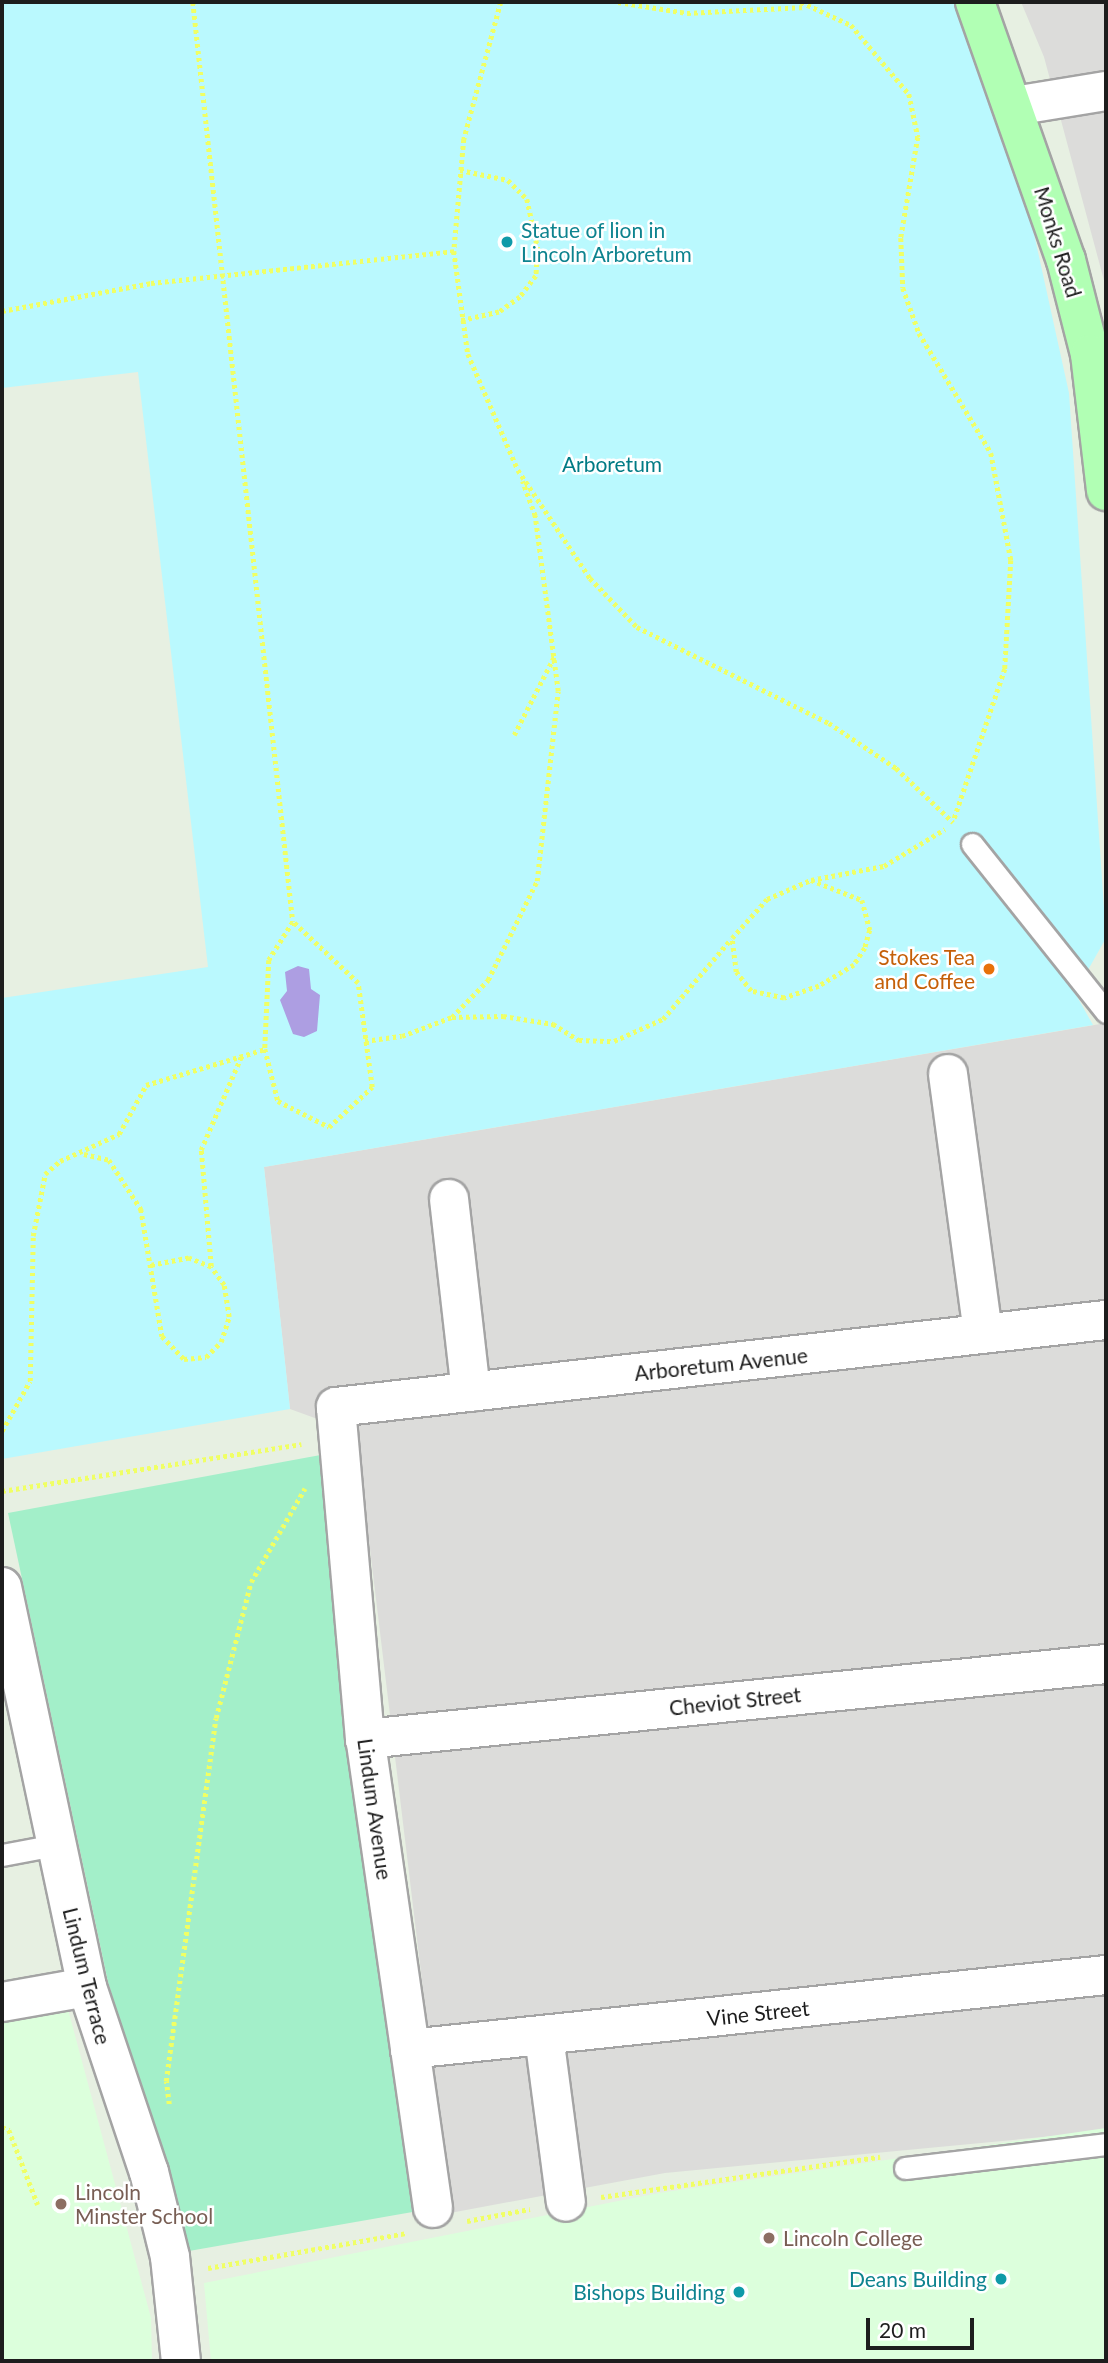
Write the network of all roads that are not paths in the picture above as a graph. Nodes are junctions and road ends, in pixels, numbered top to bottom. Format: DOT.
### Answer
graph roads {
  1 [pos="975,2"];
  2 [pos="1106,91"];
  3 [pos="1014,106"];
  4 [pos="1103,413"];
  5 [pos="1106,491"];
  6 [pos="972,844"];
  7 [pos="1106,1012"];
  8 [pos="948,1074"];
  9 [pos="449,1199"];
  10 [pos="1106,1320"];
  11 [pos="984,1334"];
  12 [pos="471,1392"];
  13 [pos="340,1434"];
  14 [pos="2,1587"];
  15 [pos="1106,1664"];
  16 [pos="365,1739"];
  17 [pos="55,1845"];
  18 [pos="2,1855"];
  19 [pos="1106,1975"];
  20 [pos="87,1987"];
  21 [pos="2,2002"];
  22 [pos="544,2036"];
  23 [pos="410,2049"];
  24 [pos="1106,2144"];
  25 [pos="905,2168"];
  26 [pos="566,2203"];
  27 [pos="439,2220"];
  28 [pos="181,2361"];
  1 -- 3 [label="main road, Monks Road"];
  2 -- 3 [label="street"];
  3 -- 4 [label="main road, Monks Road"];
  4 -- 5 [label="main road, Monks Road"];
  6 -- 7 [label="lane"];
  8 -- 11 [label="street"];
  9 -- 12 [label="street"];
  10 -- 11 [label="street, Arboretum Avenue"];
  11 -- 12 [label="street, Arboretum Avenue"];
  12 -- 13 [label="street, Arboretum Avenue"];
  13 -- 16 [label="street, Lindum Avenue"];
  14 -- 17 [label="street, Lindum Terrace"];
  15 -- 16 [label="street, Cheviot Street"];
  16 -- 23 [label="street, Lindum Avenue"];
  17 -- 18 [label="lane"];
  17 -- 20 [label="street, Lindum Terrace"];
  19 -- 22 [label="street, Vine Street"];
  20 -- 21 [label="street"];
  20 -- 28 [label="street, Lindum Terrace"];
  22 -- 23 [label="street, Vine Street"];
  22 -- 26 [label="street"];
  23 -- 27 [label="street, Lindum Avenue"];
  24 -- 25 [label="lane"];
}
